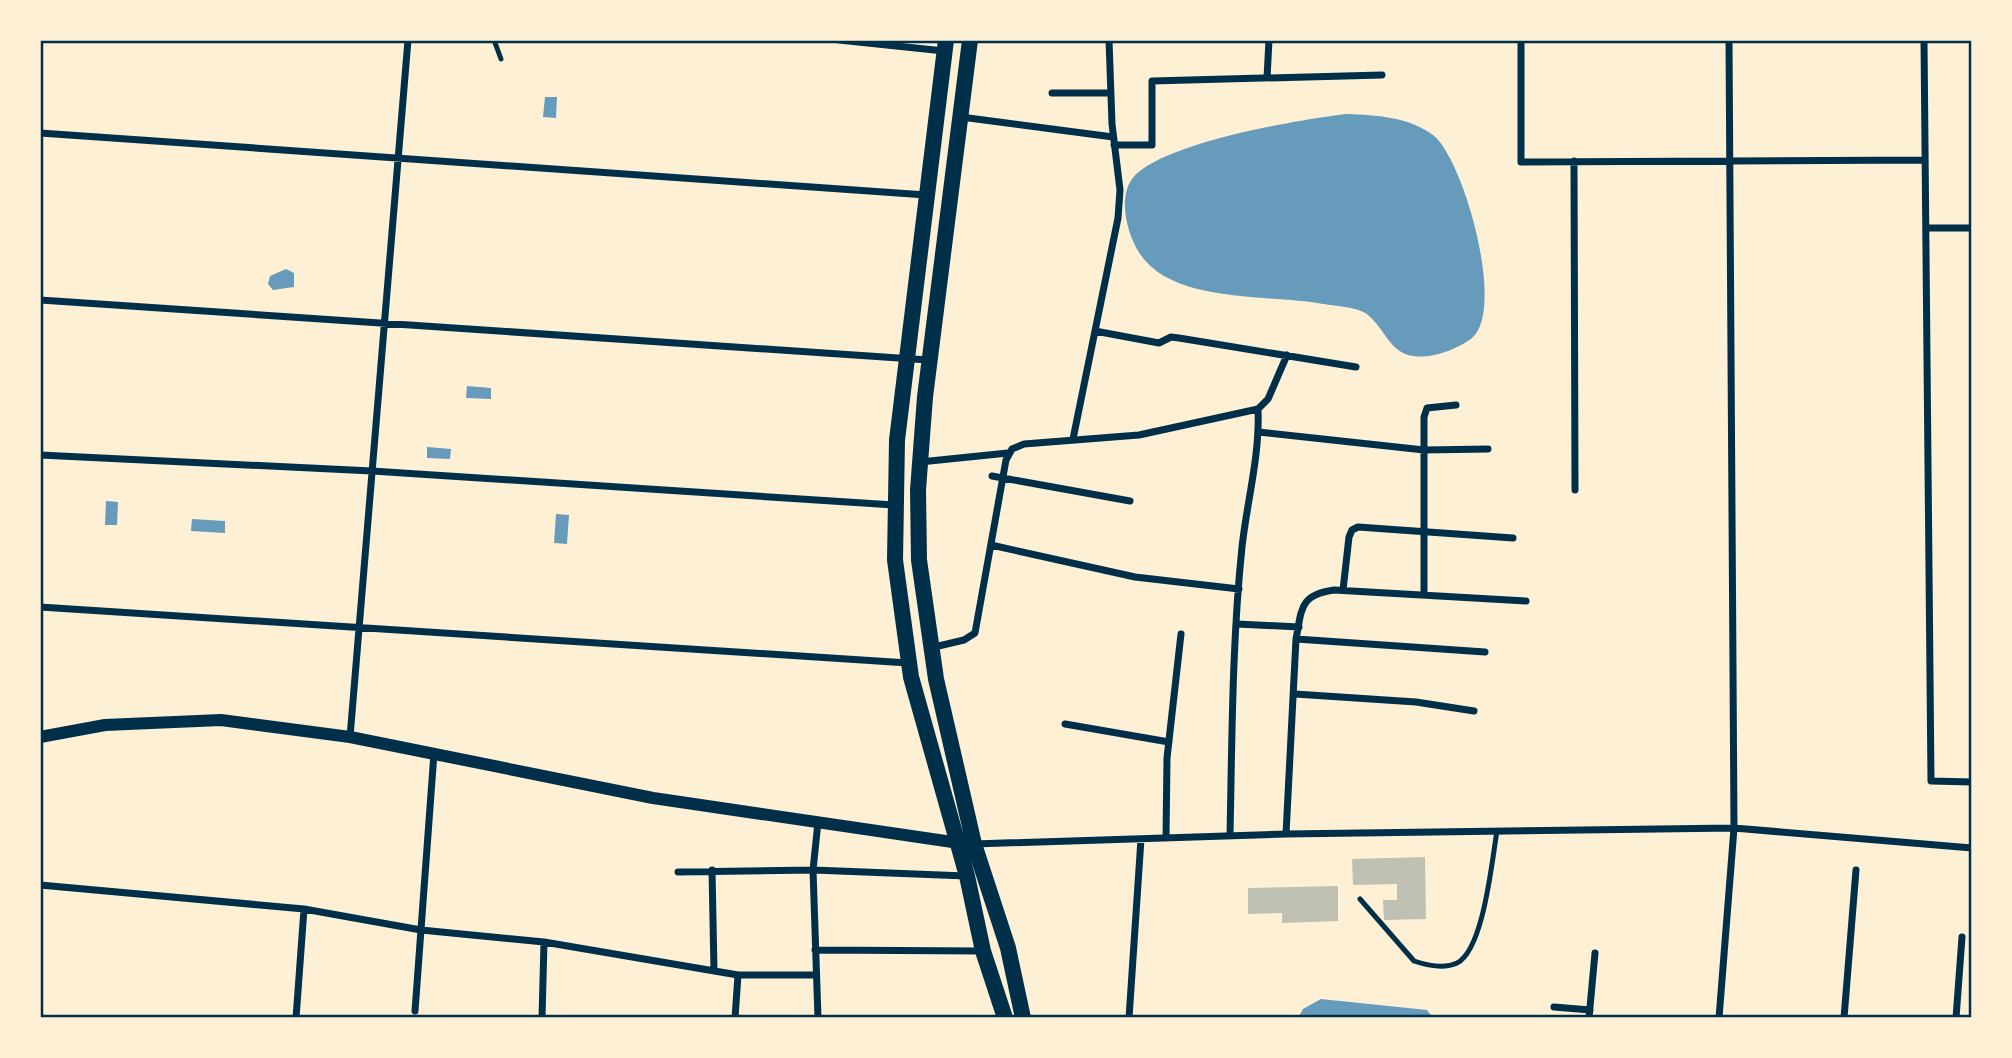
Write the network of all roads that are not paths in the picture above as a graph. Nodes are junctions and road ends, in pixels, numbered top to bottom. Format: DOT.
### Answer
graph roads {
  1 [pos="408,40"];
  2 [pos="494,40"];
  3 [pos="839,40"];
  4 [pos="970,40"];
  5 [pos="1109,40"];
  6 [pos="1269,40"];
  7 [pos="1521,40"];
  8 [pos="1730,40"];
  9 [pos="1924,40"];
  10 [pos="946,46"];
  11 [pos="501,59"];
  12 [pos="1382,75"];
  13 [pos="1267,78"];
  14 [pos="1052,93"];
  15 [pos="1111,93"];
  16 [pos="961,117"];
  17 [pos="40,133"];
  18 [pos="1114,141"];
  19 [pos="398,160"];
  20 [pos="1925,160"];
  21 [pos="1574,161"];
  22 [pos="1730,161"];
  23 [pos="927,195"];
  24 [pos="1926,228"];
  25 [pos="1972,228"];
  26 [pos="40,300"];
  27 [pos="384,323"];
  28 [pos="1095,331"];
  29 [pos="1287,355"];
  30 [pos="906,358"];
  31 [pos="929,360"];
  32 [pos="1356,368"];
  33 [pos="1456,405"];
  34 [pos="1258,409"];
  35 [pos="1259,432"];
  36 [pos="1073,439"];
  37 [pos="1488,449"];
  38 [pos="1424,450"];
  39 [pos="1009,453"];
  40 [pos="40,455"];
  41 [pos="920,462"];
  42 [pos="372,471"];
  43 [pos="992,476"];
  44 [pos="1003,478"];
  45 [pos="1576,490"];
  46 [pos="1130,501"];
  47 [pos="894,505"];
  48 [pos="1425,534"];
  49 [pos="1513,538"];
  50 [pos="991,545"];
  51 [pos="1239,589"];
  52 [pos="1343,590"];
  53 [pos="1424,593"];
  54 [pos="1526,601"];
  55 [pos="40,607"];
  56 [pos="1237,624"];
  57 [pos="1299,626"];
  58 [pos="359,627"];
  59 [pos="1181,634"];
  60 [pos="1296,639"];
  61 [pos="929,648"];
  62 [pos="1485,652"];
  63 [pos="908,663"];
  64 [pos="1295,694"];
  65 [pos="1474,711"];
  66 [pos="1065,724"];
  67 [pos="40,737"];
  68 [pos="350,737"];
  69 [pos="1169,742"];
  70 [pos="434,753"];
  71 [pos="1972,782"];
  72 [pos="818,822"];
  73 [pos="1734,828"];
  74 [pos="1497,831"];
  75 [pos="1286,834"];
  76 [pos="1230,836"];
  77 [pos="1166,838"];
  78 [pos="1141,839"];
  79 [pos="956,843"];
  80 [pos="974,844"];
  81 [pos="1972,848"];
  82 [pos="712,870"];
  83 [pos="813,870"];
  84 [pos="1856,870"];
  85 [pos="678,872"];
  86 [pos="967,876"];
  87 [pos="40,885"];
  88 [pos="1360,899"];
  89 [pos="304,909"];
  90 [pos="421,930"];
  91 [pos="1962,937"];
  92 [pos="544,942"];
  93 [pos="815,950"];
  94 [pos="983,951"];
  95 [pos="1595,953"];
  96 [pos="714,971"];
  97 [pos="738,975"];
  98 [pos="816,975"];
  99 [pos="1554,1007"];
  100 [pos="415,1011"];
  101 [pos="1590,1014"];
  102 [pos="296,1018"];
  103 [pos="542,1018"];
  104 [pos="735,1018"];
  105 [pos="818,1018"];
  106 [pos="1005,1018"];
  107 [pos="1023,1018"];
  108 [pos="1129,1018"];
  109 [pos="1719,1018"];
  110 [pos="1844,1018"];
  111 [pos="1956,1018"];
  1 -- 19 [label="street"];
  2 -- 11 [label="lane"];
  3 -- 10 [label="street"];
  4 -- 16 [label="main road"];
  5 -- 15 [label="street"];
  6 -- 13 [label="street"];
  7 -- 21 [label="street"];
  8 -- 22 [label="street"];
  9 -- 20 [label="street"];
  10 -- 23 [label="main road"];
  12 -- 13 [label="street"];
  13 -- 18 [label="street"];
  14 -- 15 [label="street"];
  15 -- 18 [label="street"];
  16 -- 18 [label="street"];
  16 -- 31 [label="main road"];
  17 -- 19 [label="street"];
  18 -- 28 [label="street"];
  19 -- 23 [label="street"];
  19 -- 27 [label="street"];
  20 -- 22 [label="street"];
  20 -- 24 [label="street"];
  21 -- 22 [label="street"];
  21 -- 45 [label="street"];
  22 -- 73 [label="street"];
  23 -- 30 [label="main road"];
  24 -- 25 [label="street"];
  24 -- 71 [label="street"];
  26 -- 27 [label="street"];
  27 -- 30 [label="street"];
  27 -- 42 [label="street"];
  28 -- 29 [label="street"];
  28 -- 36 [label="street"];
  29 -- 32 [label="street"];
  29 -- 34 [label="street"];
  30 -- 31 [label="street"];
  30 -- 47 [label="main road"];
  31 -- 41 [label="main road"];
  33 -- 38 [label="street"];
  34 -- 35 [label="street"];
  34 -- 36 [label="street"];
  35 -- 38 [label="street"];
  35 -- 51 [label="street"];
  36 -- 39 [label="street"];
  37 -- 38 [label="street"];
  38 -- 48 [label="street"];
  39 -- 41 [label="street"];
  39 -- 44 [label="street"];
  40 -- 42 [label="street"];
  41 -- 61 [label="main road"];
  42 -- 47 [label="street"];
  42 -- 58 [label="street"];
  43 -- 44 [label="street"];
  44 -- 46 [label="street"];
  44 -- 50 [label="street"];
  47 -- 63 [label="main road"];
  48 -- 49 [label="street"];
  48 -- 52 [label="street"];
  48 -- 53 [label="street"];
  50 -- 51 [label="street"];
  50 -- 61 [label="street"];
  51 -- 56 [label="street"];
  52 -- 53 [label="street"];
  52 -- 57 [label="street"];
  53 -- 54 [label="street"];
  55 -- 58 [label="street"];
  56 -- 57 [label="street"];
  56 -- 76 [label="street"];
  57 -- 60 [label="street"];
  58 -- 63 [label="street"];
  58 -- 68 [label="street"];
  59 -- 69 [label="street"];
  60 -- 62 [label="street"];
  60 -- 64 [label="street"];
  61 -- 80 [label="main road"];
  63 -- 79 [label="main road"];
  64 -- 65 [label="street"];
  64 -- 75 [label="street"];
  66 -- 69 [label="street"];
  67 -- 68 [label="street"];
  68 -- 70 [label="street"];
  69 -- 77 [label="street"];
  70 -- 72 [label="street"];
  70 -- 90 [label="street"];
  72 -- 79 [label="street"];
  72 -- 83 [label="street"];
  73 -- 74 [label="street"];
  73 -- 81 [label="street"];
  73 -- 109 [label="street"];
  74 -- 75 [label="street"];
  74 -- 88 [label="lane"];
  75 -- 76 [label="street"];
  76 -- 77 [label="street"];
  77 -- 78 [label="street"];
  78 -- 80 [label="street"];
  78 -- 108 [label="street"];
  79 -- 80 [label="street"];
  79 -- 86 [label="main road"];
  80 -- 107 [label="main road"];
  82 -- 83 [label="street"];
  82 -- 85 [label="street"];
  82 -- 96 [label="street"];
  83 -- 86 [label="street"];
  83 -- 93 [label="street"];
  84 -- 110 [label="street"];
  86 -- 94 [label="main road"];
  87 -- 89 [label="street"];
  89 -- 90 [label="street"];
  89 -- 102 [label="street"];
  90 -- 92 [label="street"];
  90 -- 100 [label="street"];
  91 -- 111 [label="street"];
  92 -- 96 [label="street"];
  92 -- 103 [label="street"];
  93 -- 94 [label="street"];
  93 -- 98 [label="street"];
  94 -- 106 [label="main road"];
  95 -- 101 [label="street"];
  96 -- 97 [label="street"];
  97 -- 98 [label="street"];
  97 -- 104 [label="street"];
  98 -- 105 [label="street"];
  99 -- 101 [label="street"];
}
